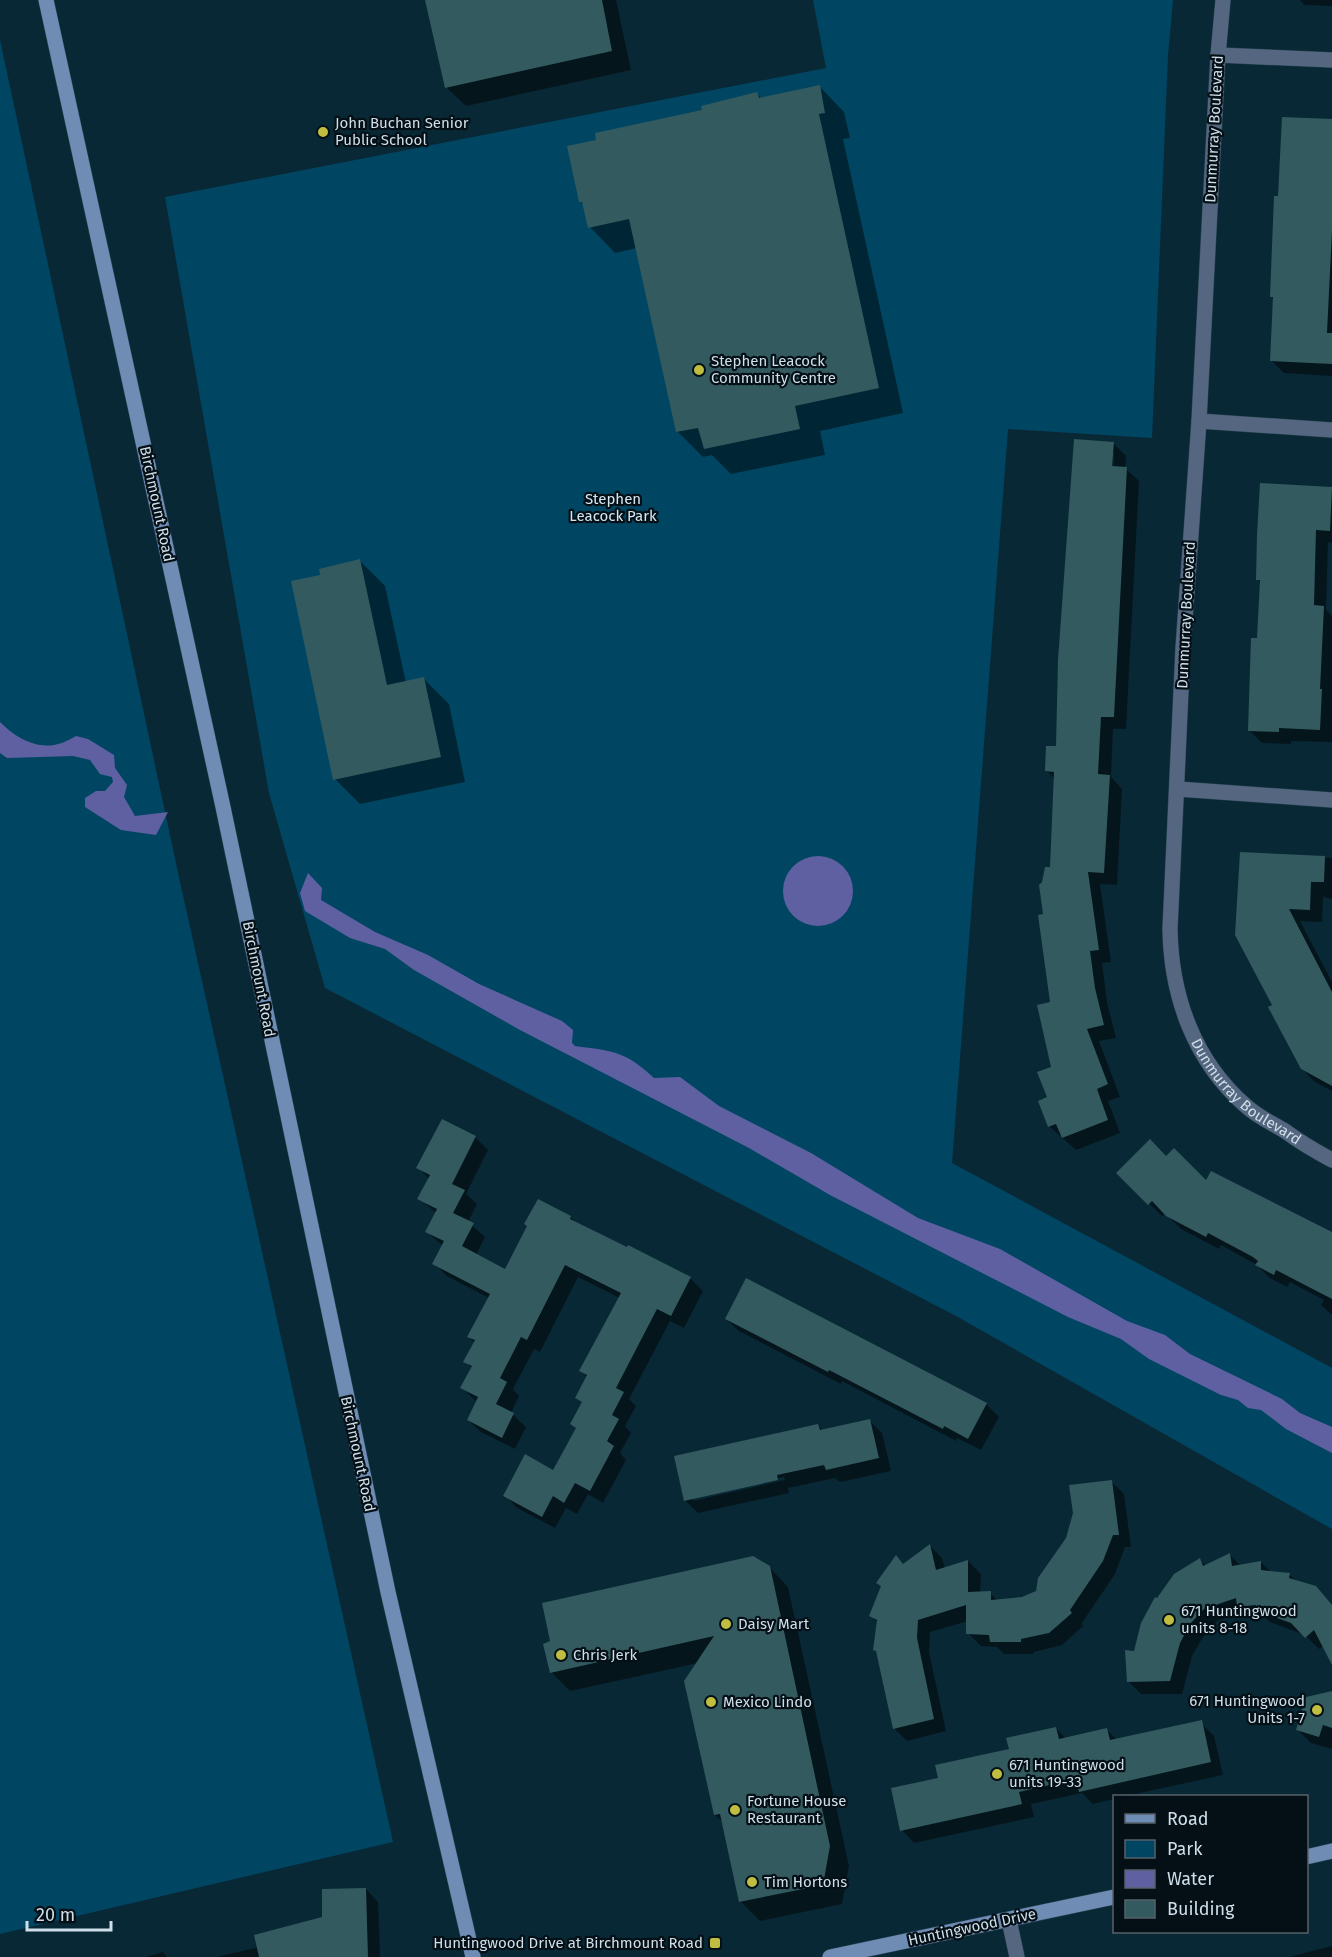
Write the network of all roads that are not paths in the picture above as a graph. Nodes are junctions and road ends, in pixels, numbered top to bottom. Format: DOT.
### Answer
graph roads {
  1 [pos="46,0"];
  2 [pos="1223,0"];
  3 [pos="1218,56"];
  4 [pos="1332,60"];
  5 [pos="1199,421"];
  6 [pos="1332,430"];
  7 [pos="1178,789"];
  8 [pos="1332,800"];
  9 [pos="1332,1160"];
  10 [pos="1332,1851"];
  11 [pos="1308,1857"];
  12 [pos="1113,1897"];
  13 [pos="1009,1920"];
  14 [pos="473,1957"];
  15 [pos="830,1957"];
  16 [pos="1017,1957"];
  1 -- 14 [label="main road, Birchmount Road"];
  2 -- 3 [label="street, Dunmurray Boulevard"];
  3 -- 4 [label="street"];
  3 -- 5 [label="street, Dunmurray Boulevard"];
  5 -- 6 [label="street"];
  5 -- 7 [label="street, Dunmurray Boulevard"];
  7 -- 8 [label="street"];
  7 -- 9 [label="street, Dunmurray Boulevard"];
  10 -- 11 [label="main road"];
  12 -- 13 [label="main road, Huntingwood Drive"];
  13 -- 15 [label="main road, Huntingwood Drive"];
  13 -- 16 [label="street"];
}
